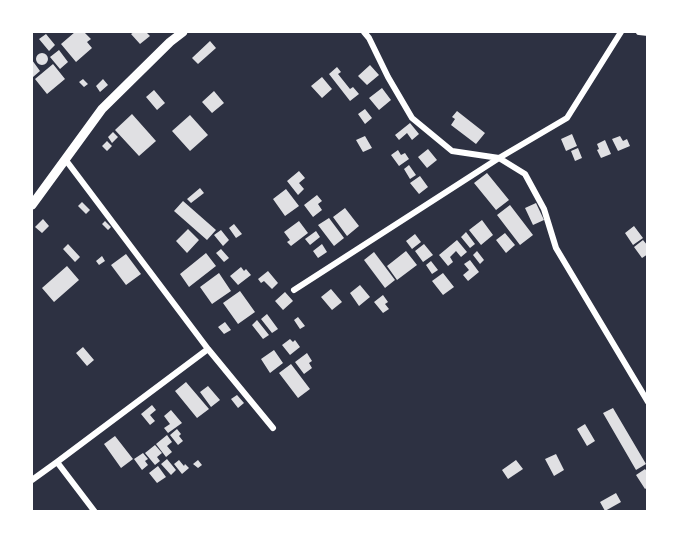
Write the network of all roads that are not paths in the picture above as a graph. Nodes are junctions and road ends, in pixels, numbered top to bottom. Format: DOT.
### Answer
graph roads {
  1 [pos="183,32"];
  2 [pos="364,32"];
  3 [pos="621,32"];
  4 [pos="639,32"];
  5 [pos="648,33"];
  6 [pos="499,158"];
  7 [pos="65,159"];
  8 [pos="32,205"];
  9 [pos="294,290"];
  10 [pos="208,349"];
  11 [pos="648,402"];
  12 [pos="273,428"];
  13 [pos="57,462"];
  14 [pos="32,480"];
  15 [pos="95,512"];
  1 -- 7 [label="main road"];
  2 -- 6 [label="street"];
  3 -- 6 [label="street"];
  4 -- 5 [label="street"];
  6 -- 9 [label="street"];
  6 -- 11 [label="street"];
  7 -- 8 [label="main road"];
  7 -- 10 [label="street"];
  10 -- 12 [label="street"];
  10 -- 13 [label="street"];
  13 -- 14 [label="street"];
  13 -- 15 [label="street"];
}
